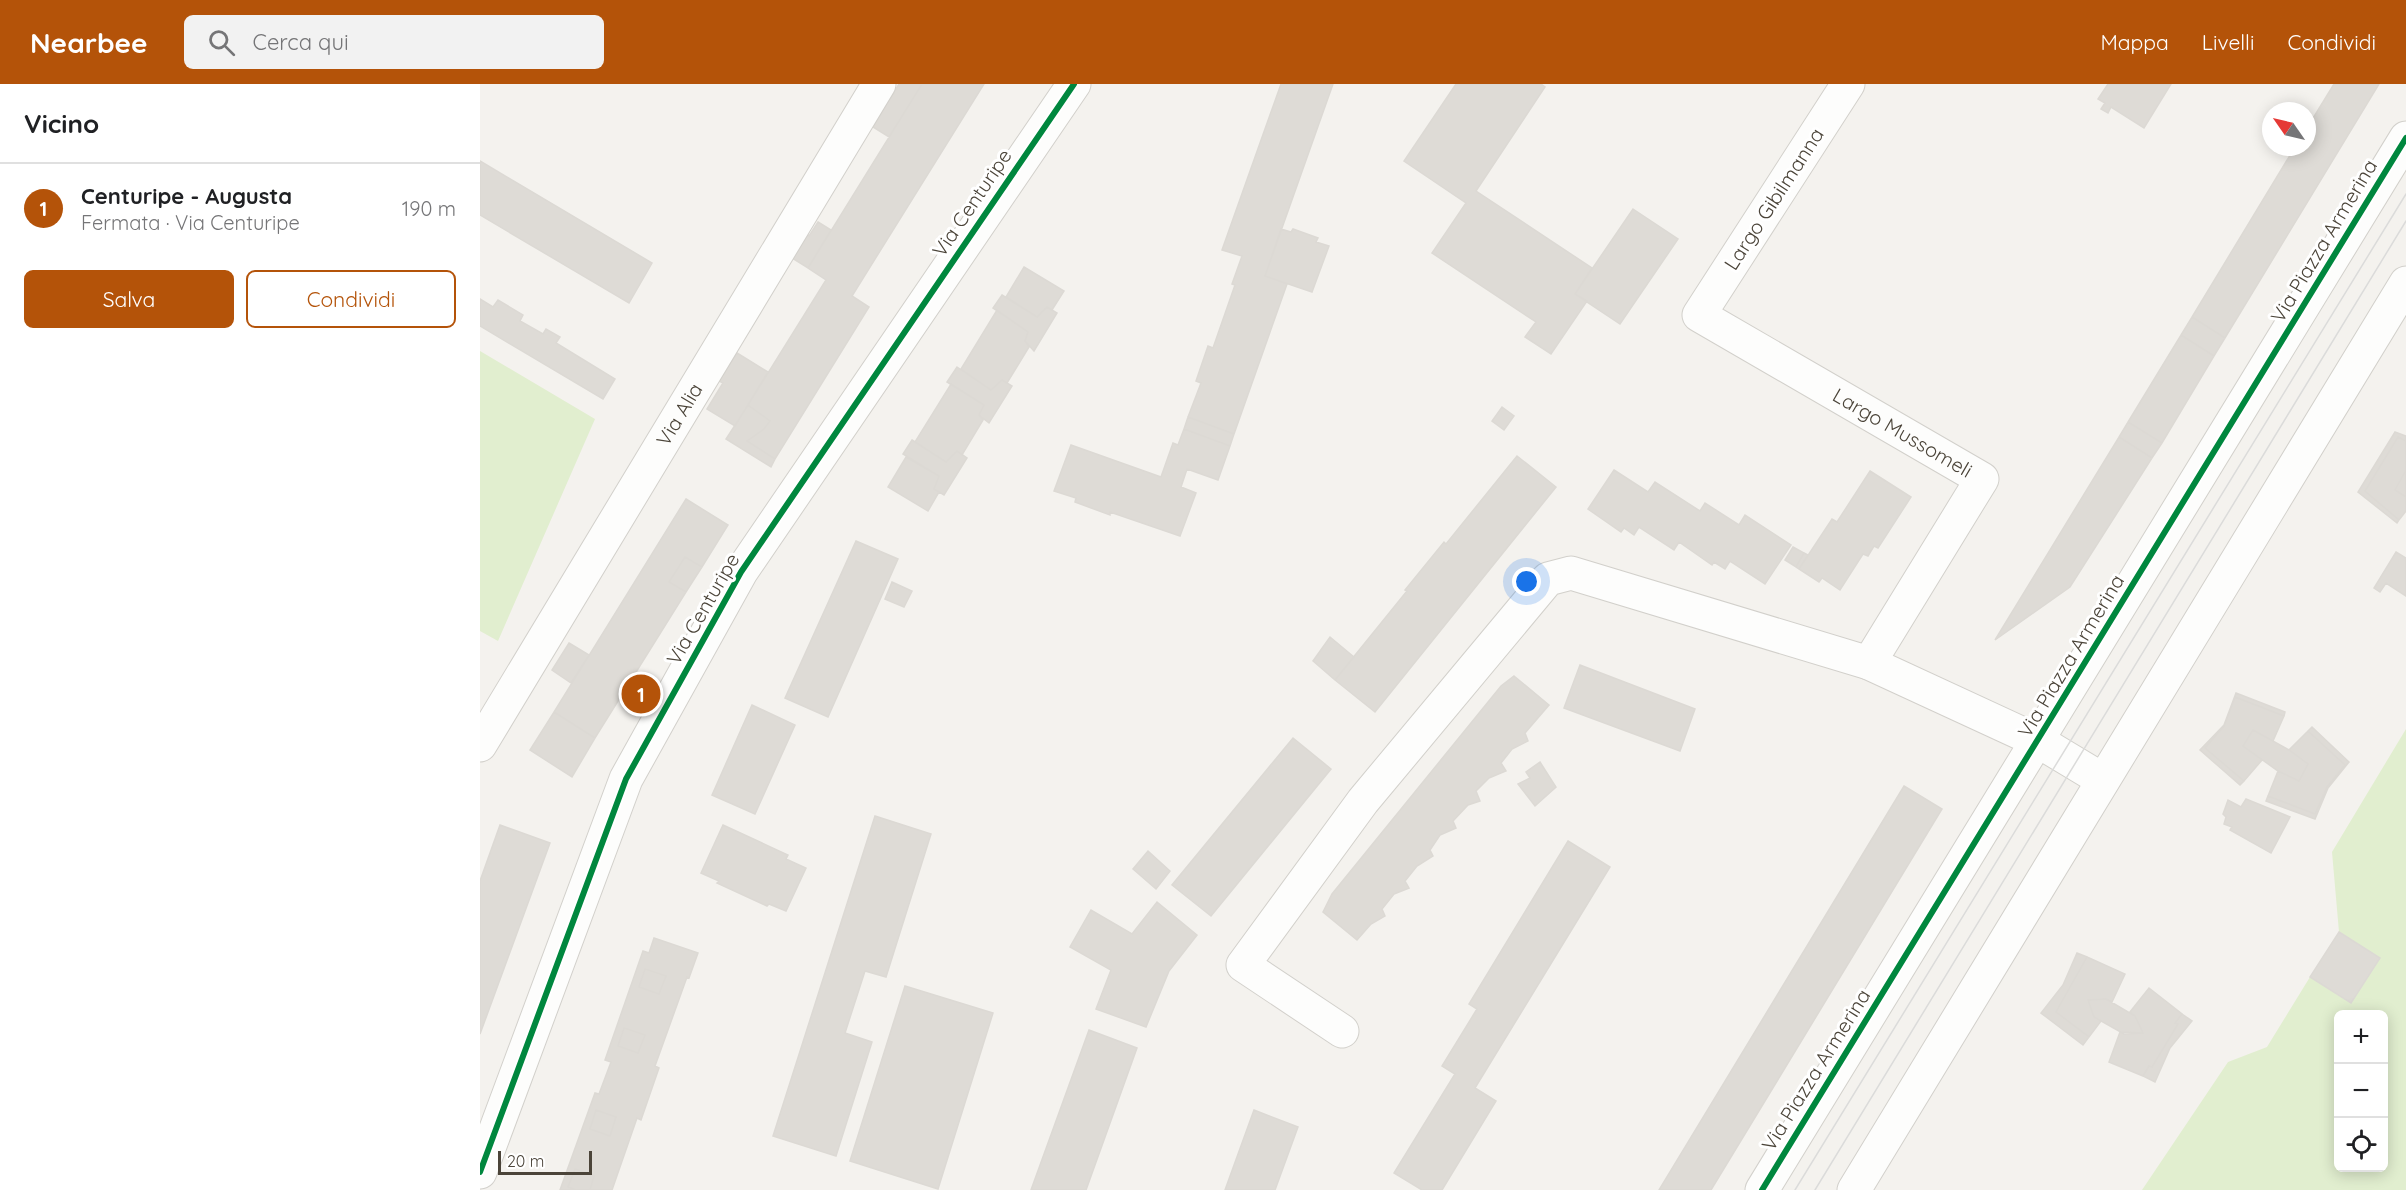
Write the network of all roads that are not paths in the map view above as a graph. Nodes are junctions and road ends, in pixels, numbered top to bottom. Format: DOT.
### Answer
graph roads {
  1 [pos="879,84"];
  2 [pos="1074,84"];
  3 [pos="1848,84"];
  4 [pos="2406,138"];
  5 [pos="2406,283"];
  6 [pos="1699,315"];
  7 [pos="1869,663"];
  8 [pos="2038,741"];
  9 [pos="480,745"];
  10 [pos="2103,780"];
  11 [pos="1342,1031"];
  12 [pos="480,1172"];
  13 [pos="1762,1190"];
  14 [pos="1854,1190"];
  1 -- 9 [label="street, Via Alia"];
  2 -- 12 [label="street, Via Centuripe"];
  3 -- 6 [label="street, Largo Gibilmanna"];
  4 -- 8 [label="street, Via Piazza Armerina"];
  5 -- 10 [label="street"];
  6 -- 7 [label="street, Largo Mussomeli"];
  7 -- 8 [label="street"];
  7 -- 11 [label="street"];
  8 -- 10 [label="street"];
  8 -- 13 [label="street, Via Piazza Armerina"];
  10 -- 14 [label="street"];
}
